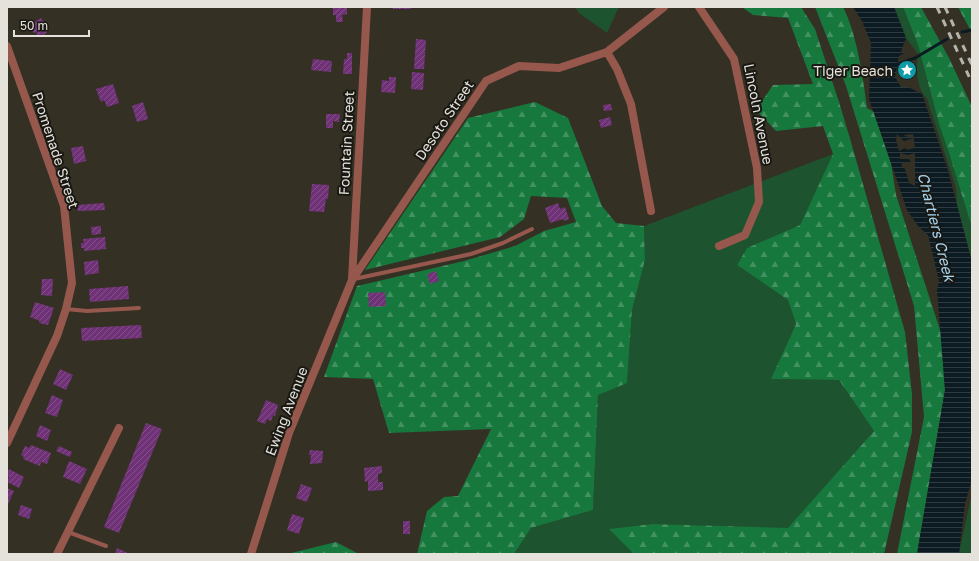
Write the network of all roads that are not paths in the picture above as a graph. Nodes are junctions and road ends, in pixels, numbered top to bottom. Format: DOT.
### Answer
graph roads {
  1 [pos="367,7"];
  2 [pos="664,7"];
  3 [pos="699,7"];
  4 [pos="7,46"];
  5 [pos="607,52"];
  6 [pos="651,212"];
  7 [pos="532,229"];
  8 [pos="719,246"];
  9 [pos="352,280"];
  10 [pos="139,308"];
  11 [pos="66,309"];
  12 [pos="118,428"];
  13 [pos="7,444"];
  14 [pos="67,532"];
  15 [pos="106,546"];
  16 [pos="56,554"];
  17 [pos="251,554"];
  1 -- 9 [label="street, Fountain Street"];
  2 -- 5 [label="street, Desoto Street"];
  3 -- 8 [label="street, Lincoln Avenue"];
  4 -- 11 [label="street, Promenade Street"];
  5 -- 6 [label="street"];
  5 -- 9 [label="street, Desoto Street"];
  7 -- 9 [label="lane"];
  9 -- 17 [label="street, Ewing Avenue"];
  10 -- 11 [label="lane"];
  11 -- 13 [label="street, Promenade Street"];
  12 -- 14 [label="street"];
  14 -- 15 [label="lane"];
  14 -- 16 [label="street"];
}
